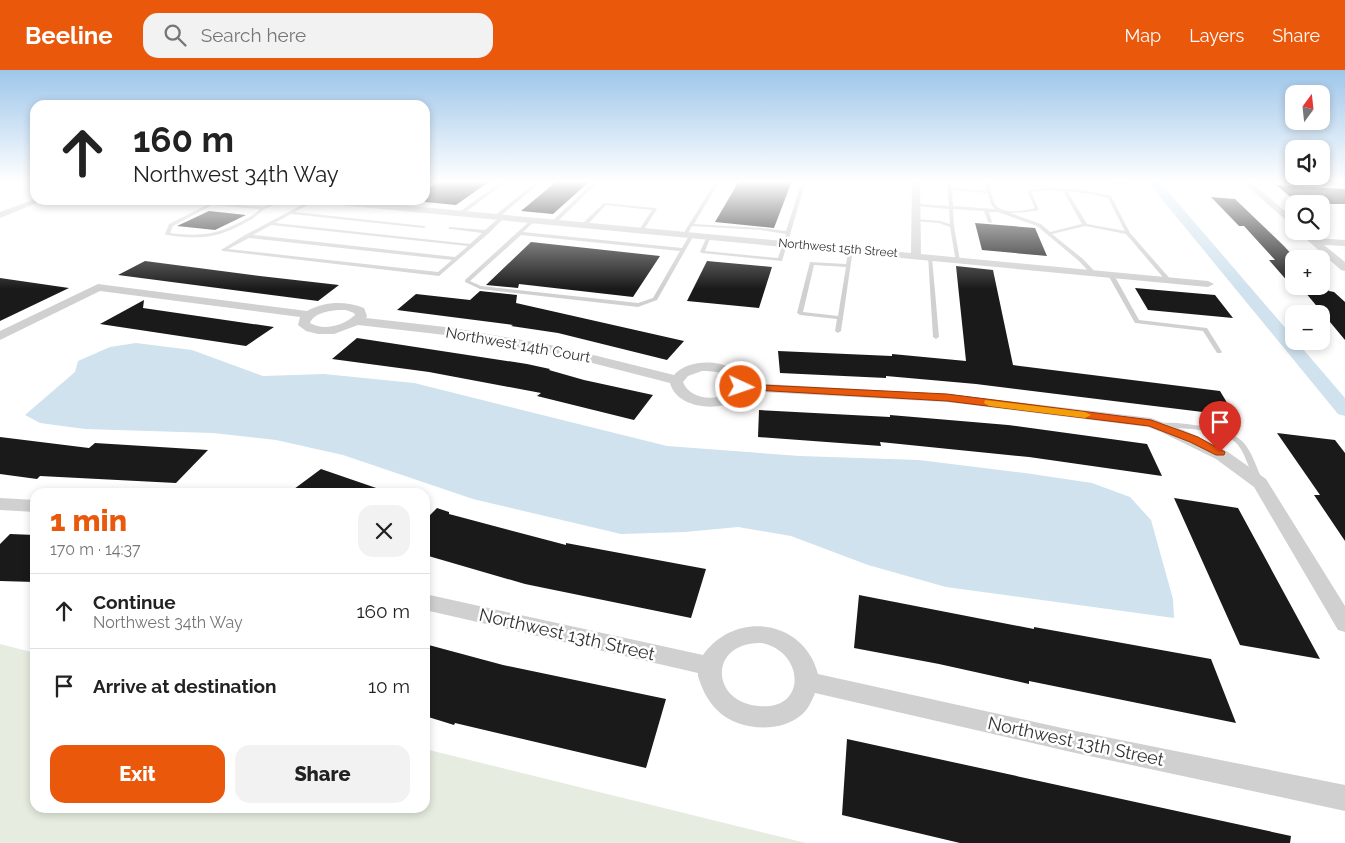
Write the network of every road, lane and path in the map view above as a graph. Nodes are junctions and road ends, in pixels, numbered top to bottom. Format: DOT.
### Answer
graph roads {
  1 [pos="187,217"];
  2 [pos="253,217"];
  3 [pos="282,217"];
  4 [pos="328,217"];
  5 [pos="500,217"];
  6 [pos="559,217"];
  7 [pos="592,217"];
  8 [pos="650,217"];
  9 [pos="697,217"];
  10 [pos="792,217"];
  11 [pos="952,217"];
  12 [pos="988,217"];
  13 [pos="1016,217"];
  14 [pos="1080,217"];
  15 [pos="1120,217"];
  16 [pos="534,220"];
  17 [pos="916,220"];
  18 [pos="554,222"];
  19 [pos="990,222"];
  20 [pos="270,224"];
  21 [pos="584,225"];
  22 [pos="1085,225"];
  23 [pos="952,226"];
  24 [pos="424,227"];
  25 [pos="451,228"];
  26 [pos="641,230"];
  27 [pos="689,231"];
  28 [pos="487,232"];
  29 [pos="519,233"];
  30 [pos="1049,233"];
  31 [pos="1128,233"];
  32 [pos="247,236"];
  33 [pos="709,236"];
  34 [pos="786,238"];
  35 [pos="1312,240"];
  36 [pos="1345,243"];
  37 [pos="471,245"];
  38 [pos="683,250"];
  39 [pos="851,250"];
  40 [pos="916,256"];
  41 [pos="930,257"];
  42 [pos="456,259"];
  43 [pos="958,261"];
  44 [pos="848,266"];
  45 [pos="1345,268"];
  46 [pos="1094,274"];
  47 [pos="1110,275"];
  48 [pos="1169,281"];
  49 [pos="1208,284"];
  50 [pos="150,293"];
  51 [pos="48,312"];
  52 [pos="309,315"];
  53 [pos="840,318"];
  54 [pos="357,321"];
  55 [pos="838,331"];
  56 [pos="0,336"];
  57 [pos="936,336"];
  58 [pos="1219,352"];
  59 [pos="676,380"];
  60 [pos="741,387"];
  61 [pos="1151,423"];
  62 [pos="1260,483"];
  63 [pos="0,504"];
  64 [pos="30,506"];
  65 [pos="430,603"];
  66 [pos="1345,624"];
  67 [pos="709,666"];
  68 [pos="808,682"];
  69 [pos="1345,786"];
  70 [pos="1298,788"];
  71 [pos="1345,798"];
  1 -- 2 [label="lane"];
  3 -- 20 [label="lane"];
  4 -- 24 [label="lane"];
  5 -- 16 [label="street, Northwest 15th Street"];
  5 -- 28 [label="lane"];
  6 -- 18 [label="lane"];
  7 -- 21 [label="lane"];
  8 -- 26 [label="lane"];
  9 -- 27 [label="lane"];
  10 -- 34 [label="lane"];
  11 -- 23 [label="lane"];
  12 -- 19 [label="lane"];
  13 -- 30 [label="lane"];
  14 -- 22 [label="lane"];
  15 -- 31 [label="lane"];
  16 -- 18 [label="street, Northwest 15th Street"];
  16 -- 29 [label="lane"];
  17 -- 23 [label="lane"];
  17 -- 40 [label="street"];
  18 -- 21 [label="street, Northwest 15th Street"];
  20 -- 32 [label="lane"];
  20 -- 37 [label="lane"];
  21 -- 26 [label="street, Northwest 15th Street"];
  22 -- 30 [label="lane"];
  22 -- 31 [label="lane"];
  23 -- 43 [label="lane"];
  25 -- 28 [label="lane"];
  26 -- 27 [label="street, Northwest 15th Street"];
  27 -- 33 [label="street, Northwest 15th Street"];
  27 -- 34 [label="lane"];
  27 -- 38 [label="lane"];
  28 -- 37 [label="lane"];
  29 -- 38 [label="lane"];
  29 -- 38 [label="lane"];
  30 -- 46 [label="lane"];
  31 -- 48 [label="lane"];
  32 -- 42 [label="lane"];
  32 -- 42 [label="lane"];
  33 -- 34 [label="street, Northwest 15th Street"];
  33 -- 34 [label="lane"];
  34 -- 39 [label="street, Northwest 15th Street"];
  35 -- 36 [label="street"];
  35 -- 45 [label="street"];
  37 -- 42 [label="lane"];
  39 -- 40 [label="street, Northwest 15th Street"];
  39 -- 44 [label="lane"];
  40 -- 41 [label="street, Northwest 15th Street"];
  41 -- 43 [label="street, Northwest 15th Street"];
  41 -- 57 [label="lane"];
  43 -- 46 [label="street, Northwest 15th Street"];
  44 -- 53 [label="lane"];
  44 -- 53 [label="lane"];
  46 -- 47 [label="street, Northwest 15th Street"];
  47 -- 48 [label="street, Northwest 15th Street"];
  47 -- 58 [label="lane"];
  48 -- 49 [label="street, Northwest 15th Street"];
  50 -- 51 [label="street"];
  50 -- 51 [label="street"];
  50 -- 52 [label="street"];
  51 -- 56 [label="street"];
  52 -- 54 [label="street"];
  52 -- 54 [label="street"];
  53 -- 55 [label="lane"];
  54 -- 59 [label="street, Northwest 14th Court"];
  59 -- 60 [label="street"];
  59 -- 60 [label="street"];
  60 -- 61 [label="street"];
  61 -- 62 [label="street"];
  61 -- 62 [label="lane"];
  62 -- 66 [label="street"];
  63 -- 64 [label="street"];
  65 -- 67 [label="street, Northwest 13th Street"];
  67 -- 68 [label="street"];
  67 -- 68 [label="street"];
  68 -- 70 [label="street, Northwest 13th Street"];
  69 -- 70 [label="lane"];
  70 -- 71 [label="street, Northwest 13th Street"];
}
